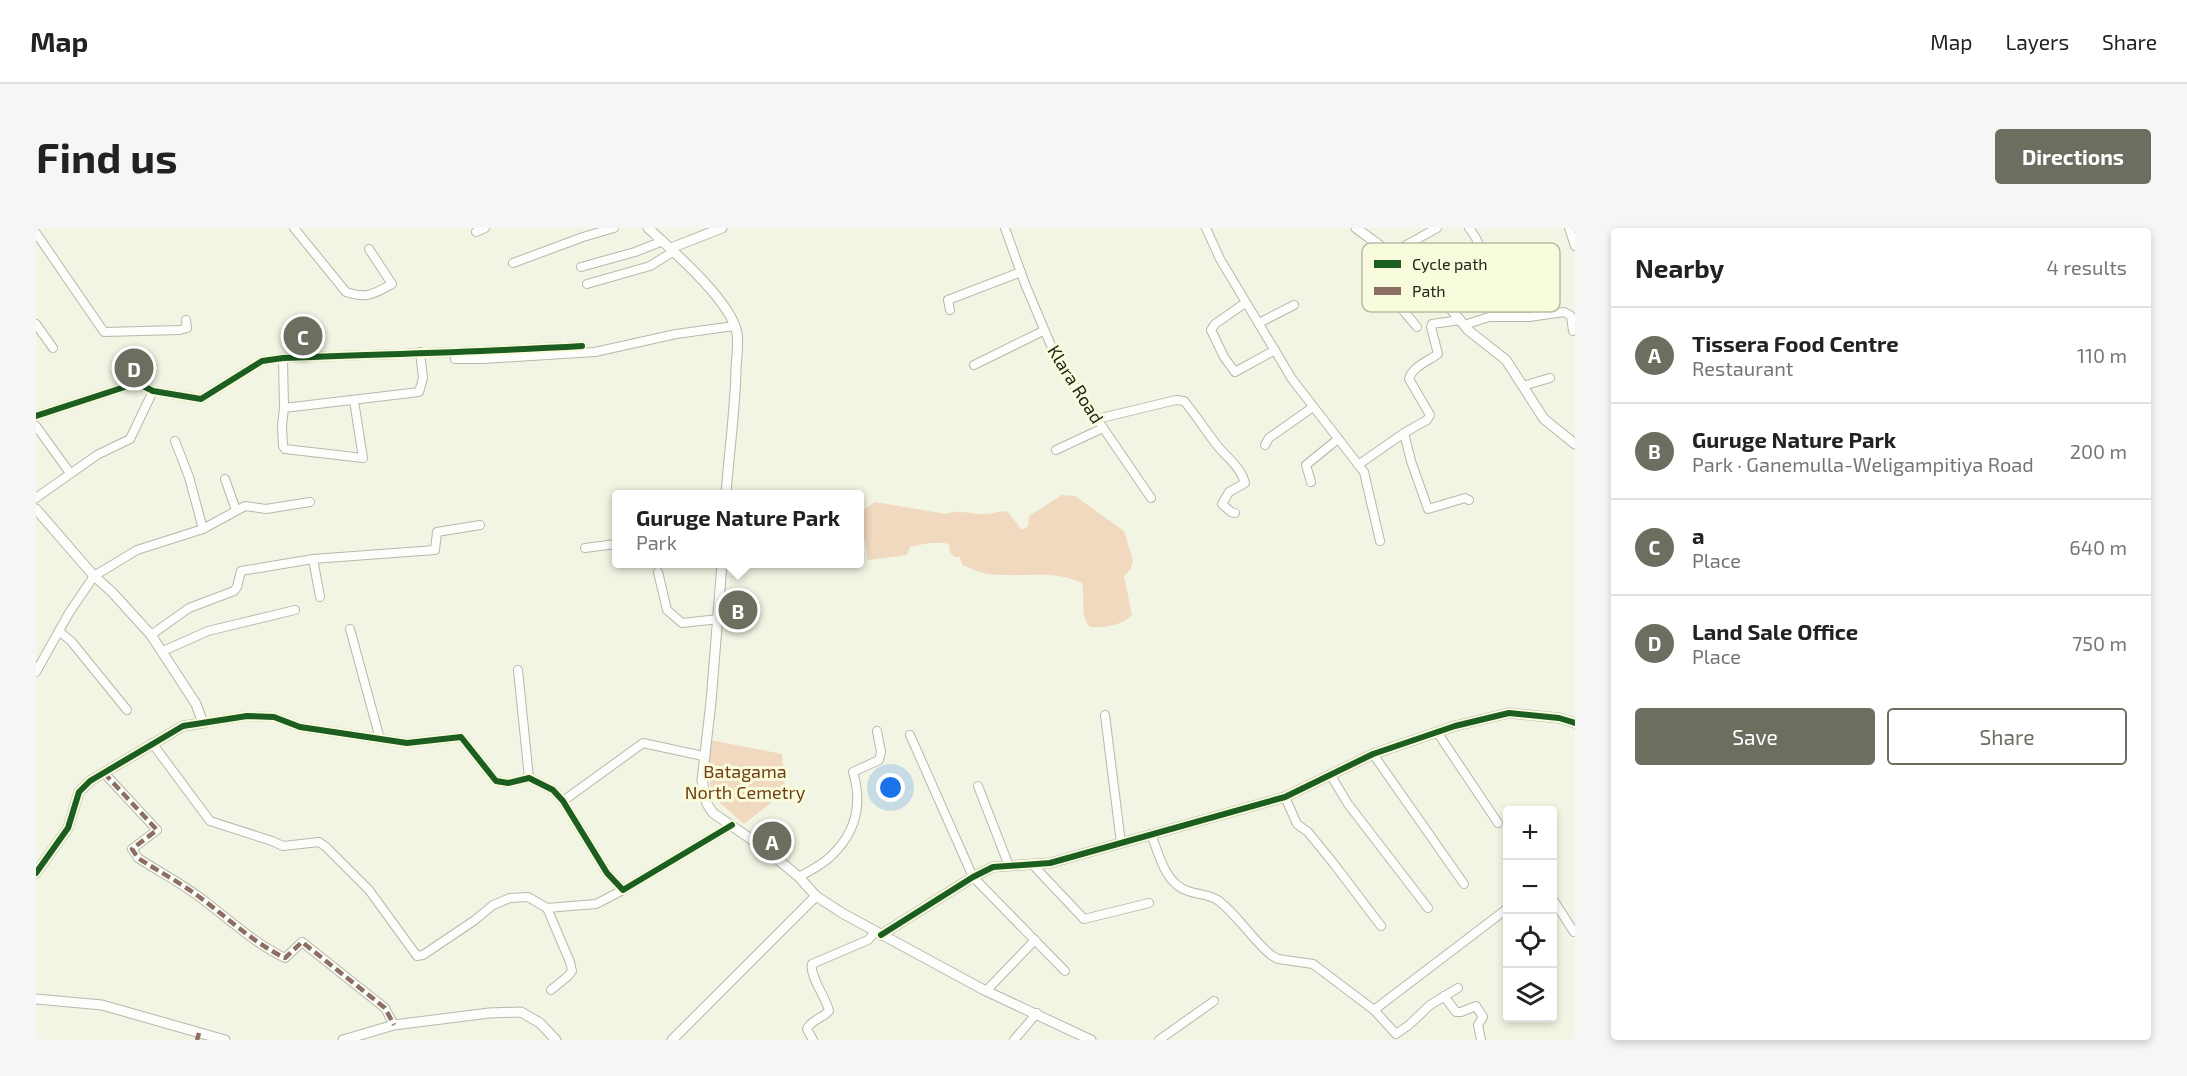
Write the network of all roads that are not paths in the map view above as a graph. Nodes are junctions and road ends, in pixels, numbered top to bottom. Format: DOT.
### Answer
graph roads {
  1 [pos="294,228"];
  2 [pos="485,228"];
  3 [pos="614,228"];
  4 [pos="648,228"];
  5 [pos="722,228"];
  6 [pos="1005,228"];
  7 [pos="1206,228"];
  8 [pos="1356,228"];
  9 [pos="1437,228"];
  10 [pos="1469,228"];
  11 [pos="1569,228"];
  12 [pos="476,232"];
  13 [pos="36,233"];
  14 [pos="1376,242"];
  15 [pos="1410,243"];
  16 [pos="1477,243"];
  17 [pos="1575,246"];
  18 [pos="669,247"];
  19 [pos="369,249"];
  20 [pos="513,263"];
  21 [pos="581,267"];
  22 [pos="1021,272"];
  23 [pos="587,284"];
  24 [pos="1245,303"];
  25 [pos="1294,305"];
  26 [pos="950,310"];
  27 [pos="1405,312"];
  28 [pos="1454,312"];
  29 [pos="186,320"];
  30 [pos="1462,322"];
  31 [pos="1259,323"];
  32 [pos="36,324"];
  33 [pos="734,326"];
  34 [pos="1417,327"];
  35 [pos="1043,331"];
  36 [pos="1573,331"];
  37 [pos="582,346"];
  38 [pos="53,348"];
  39 [pos="1275,350"];
  40 [pos="420,352"];
  41 [pos="283,358"];
  42 [pos="455,359"];
  43 [pos="974,365"];
  44 [pos="1550,378"];
  45 [pos="1523,386"];
  46 [pos="153,391"];
  47 [pos="354,401"];
  48 [pos="1313,406"];
  49 [pos="284,408"];
  50 [pos="36,416"];
  51 [pos="1097,419"];
  52 [pos="36,426"];
  53 [pos="1103,428"];
  54 [pos="1404,433"];
  55 [pos="1338,439"];
  56 [pos="175,441"];
  57 [pos="1575,444"];
  58 [pos="1265,445"];
  59 [pos="1056,450"];
  60 [pos="1358,465"];
  61 [pos="70,473"];
  62 [pos="225,479"];
  63 [pos="1311,482"];
  64 [pos="727,490"];
  65 [pos="36,498"];
  66 [pos="1151,498"];
  67 [pos="1469,500"];
  68 [pos="310,502"];
  69 [pos="36,510"];
  70 [pos="236,510"];
  71 [pos="1235,513"];
  72 [pos="480,525"];
  73 [pos="203,529"];
  74 [pos="1380,542"];
  75 [pos="612,545"];
  76 [pos="585,548"];
  77 [pos="313,559"];
  78 [pos="722,568"];
  79 [pos="658,572"];
  80 [pos="94,576"];
  81 [pos="320,597"];
  82 [pos="295,610"];
  83 [pos="719,619"];
  84 [pos="350,629"];
  85 [pos="60,632"];
  86 [pos="151,635"];
  87 [pos="163,651"];
  88 [pos="38,662"];
  89 [pos="518,670"];
  90 [pos="36,672"];
  91 [pos="127,710"];
  92 [pos="1105,715"];
  93 [pos="203,723"];
  94 [pos="1575,723"];
  95 [pos="877,730"];
  96 [pos="1437,732"];
  97 [pos="910,735"];
  98 [pos="380,739"];
  99 [pos="152,743"];
  100 [pos="1372,754"];
  101 [pos="704,756"];
  102 [pos="104,772"];
  103 [pos="1330,774"];
  104 [pos="529,778"];
  105 [pos="978,786"];
  106 [pos="1285,797"];
  107 [pos="562,801"];
  108 [pos="1498,823"];
  109 [pos="732,825"];
  110 [pos="1151,834"];
  111 [pos="1121,843"];
  112 [pos="1032,864"];
  113 [pos="1009,866"];
  114 [pos="36,873"];
  115 [pos="799,877"];
  116 [pos="973,877"];
  117 [pos="1464,884"];
  118 [pos="623,890"];
  119 [pos="816,896"];
  120 [pos="1149,903"];
  121 [pos="1557,906"];
  122 [pos="547,908"];
  123 [pos="1428,908"];
  124 [pos="1503,912"];
  125 [pos="1381,926"];
  126 [pos="1574,932"];
  127 [pos="878,934"];
  128 [pos="1035,940"];
  129 [pos="1065,971"];
  130 [pos="1458,988"];
  131 [pos="551,990"];
  132 [pos="986,991"];
  133 [pos="1444,996"];
  134 [pos="36,999"];
  135 [pos="1214,1001"];
  136 [pos="1374,1010"];
  137 [pos="1037,1013"];
  138 [pos="394,1025"];
  139 [pos="198,1037"];
  140 [pos="225,1040"];
  141 [pos="343,1040"];
  142 [pos="556,1040"];
  143 [pos="672,1040"];
  144 [pos="813,1040"];
  145 [pos="1014,1040"];
  146 [pos="1091,1040"];
  147 [pos="1159,1040"];
  148 [pos="1481,1040"];
  1 -- 19 [label="street"];
  2 -- 12 [label="street"];
  3 -- 20 [label="street"];
  4 -- 18 [label="street"];
  5 -- 18 [label="street"];
  6 -- 22 [label="street, Klara Road"];
  7 -- 24 [label="street"];
  8 -- 14 [label="street"];
  9 -- 15 [label="street"];
  10 -- 16 [label="street"];
  11 -- 17 [label="street"];
  13 -- 29 [label="street"];
  18 -- 21 [label="street"];
  18 -- 23 [label="street"];
  18 -- 33 [label="street"];
  22 -- 26 [label="street"];
  22 -- 35 [label="street, Klara Road"];
  24 -- 31 [label="street"];
  24 -- 39 [label="street"];
  25 -- 31 [label="street"];
  27 -- 34 [label="street"];
  28 -- 30 [label="street"];
  30 -- 36 [label="street"];
  30 -- 45 [label="street"];
  30 -- 54 [label="street"];
  31 -- 39 [label="street"];
  32 -- 38 [label="street"];
  33 -- 42 [label="street"];
  33 -- 64 [label="street"];
  35 -- 43 [label="street"];
  35 -- 51 [label="street, Klara Road"];
  37 -- 40 [label="street"];
  39 -- 48 [label="street"];
  40 -- 41 [label="street"];
  40 -- 47 [label="street"];
  41 -- 46 [label="street"];
  41 -- 49 [label="street"];
  44 -- 45 [label="street"];
  45 -- 57 [label="street"];
  46 -- 50 [label="street"];
  46 -- 61 [label="street"];
  47 -- 49 [label="street"];
  47 -- 49 [label="street"];
  48 -- 55 [label="street"];
  48 -- 58 [label="street"];
  51 -- 53 [label="street, Klara Road"];
  51 -- 71 [label="street"];
  52 -- 61 [label="street"];
  53 -- 59 [label="street"];
  53 -- 66 [label="street, Klara Road"];
  54 -- 60 [label="street"];
  54 -- 67 [label="street"];
  55 -- 60 [label="street"];
  55 -- 63 [label="street"];
  56 -- 73 [label="street"];
  60 -- 74 [label="street"];
  61 -- 65 [label="street"];
  62 -- 70 [label="street"];
  68 -- 70 [label="street"];
  69 -- 80 [label="street"];
  70 -- 73 [label="street"];
  72 -- 77 [label="street"];
  73 -- 80 [label="street"];
  75 -- 76 [label="street"];
  77 -- 81 [label="street"];
  77 -- 86 [label="street"];
  78 -- 83 [label="street"];
  79 -- 83 [label="street"];
  80 -- 85 [label="street"];
  80 -- 86 [label="street"];
  82 -- 87 [label="street"];
  83 -- 101 [label="street"];
  84 -- 98 [label="street"];
  85 -- 88 [label="street"];
  85 -- 91 [label="street"];
  86 -- 87 [label="street"];
  87 -- 93 [label="street"];
  88 -- 90 [label="street"];
  89 -- 104 [label="street"];
  92 -- 111 [label="street"];
  93 -- 98 [label="street"];
  93 -- 99 [label="street"];
  94 -- 96 [label="street"];
  95 -- 115 [label="street"];
  96 -- 100 [label="street"];
  96 -- 108 [label="street"];
  97 -- 116 [label="street"];
  98 -- 104 [label="street"];
  99 -- 102 [label="street"];
  99 -- 122 [label="street"];
  100 -- 103 [label="street"];
  100 -- 117 [label="street"];
  101 -- 107 [label="street"];
  101 -- 109 [label="street"];
  102 -- 114 [label="street"];
  102 -- 138 [label="street"];
  103 -- 106 [label="street"];
  103 -- 123 [label="street"];
  104 -- 107 [label="street"];
  105 -- 113 [label="street"];
  106 -- 110 [label="street"];
  106 -- 125 [label="street"];
  107 -- 118 [label="street"];
  109 -- 115 [label="street"];
  109 -- 118 [label="street"];
  110 -- 111 [label="street"];
  110 -- 136 [label="street"];
  111 -- 112 [label="street"];
  112 -- 113 [label="street"];
  112 -- 120 [label="street"];
  113 -- 116 [label="street"];
  115 -- 119 [label="street"];
  116 -- 127 [label="street"];
  116 -- 128 [label="street"];
  118 -- 122 [label="street"];
  119 -- 127 [label="street"];
  119 -- 143 [label="street"];
  121 -- 126 [label="street"];
  122 -- 131 [label="street"];
  124 -- 136 [label="street"];
  127 -- 132 [label="street"];
  127 -- 144 [label="street"];
  128 -- 129 [label="street"];
  128 -- 132 [label="street"];
  130 -- 133 [label="street"];
  132 -- 137 [label="street"];
  133 -- 136 [label="street"];
  133 -- 148 [label="street"];
  134 -- 139 [label="street"];
  135 -- 147 [label="street"];
  137 -- 145 [label="street"];
  137 -- 146 [label="street"];
  138 -- 141 [label="street"];
  138 -- 142 [label="street"];
  139 -- 140 [label="street"];
}
